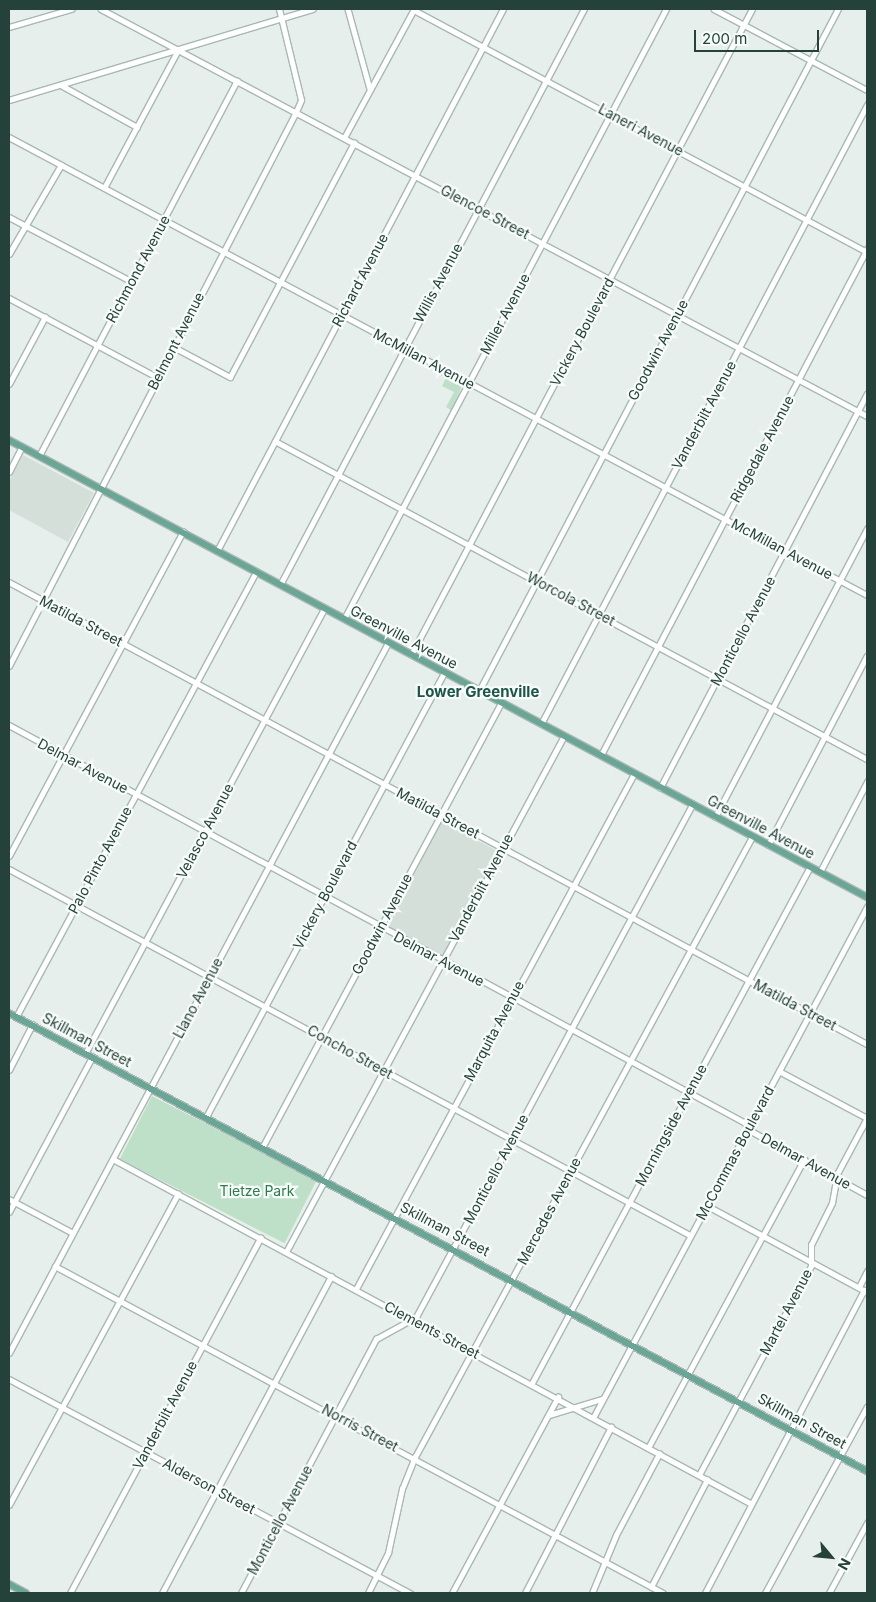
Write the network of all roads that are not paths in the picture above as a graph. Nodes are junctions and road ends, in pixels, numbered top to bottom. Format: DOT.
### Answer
graph roads {
  1 [pos="71,9"];
  2 [pos="102,9"];
  3 [pos="279,9"];
  4 [pos="313,9"];
  5 [pos="348,9"];
  6 [pos="414,9"];
  7 [pos="503,9"];
  8 [pos="584,9"];
  9 [pos="666,9"];
  10 [pos="714,9"];
  11 [pos="752,9"];
  12 [pos="838,9"];
  13 [pos="281,18"];
  14 [pos="743,25"];
  15 [pos="9,27"];
  16 [pos="483,46"];
  17 [pos="178,50"];
  18 [pos="811,60"];
  19 [pos="546,80"];
  20 [pos="237,81"];
  21 [pos="61,85"];
  22 [pos="370,89"];
  23 [pos="867,90"];
  24 [pos="9,100"];
  25 [pos="867,105"];
  26 [pos="296,112"];
  27 [pos="611,114"];
  28 [pos="137,127"];
  29 [pos="9,137"];
  30 [pos="344,138"];
  31 [pos="354,143"];
  32 [pos="678,150"];
  33 [pos="61,165"];
  34 [pos="415,175"];
  35 [pos="745,186"];
  36 [pos="104,188"];
  37 [pos="478,209"];
  38 [pos="9,217"];
  39 [pos="807,219"];
  40 [pos="164,220"];
  41 [pos="24,225"];
  42 [pos="543,243"];
  43 [pos="222,251"];
  44 [pos="867,251"];
  45 [pos="9,254"];
  46 [pos="610,278"];
  47 [pos="131,282"];
  48 [pos="280,282"];
  49 [pos="9,298"];
  50 [pos="677,314"];
  51 [pos="341,315"];
  52 [pos="45,318"];
  53 [pos="98,345"];
  54 [pos="172,346"];
  55 [pos="404,348"];
  56 [pos="739,348"];
  57 [pos="157,377"];
  58 [pos="799,379"];
  59 [pos="469,383"];
  60 [pos="9,384"];
  61 [pos="867,394"];
  62 [pos="858,412"];
  63 [pos="867,416"];
  64 [pos="537,418"];
  65 [pos="9,440"];
  66 [pos="275,441"];
  67 [pos="22,447"];
  68 [pos="604,453"];
  69 [pos="39,456"];
  70 [pos="9,472"];
  71 [pos="338,475"];
  72 [pos="665,487"];
  73 [pos="104,490"];
  74 [pos="402,509"];
  75 [pos="726,519"];
  76 [pos="867,529"];
  77 [pos="183,532"];
  78 [pos="469,545"];
  79 [pos="217,551"];
  80 [pos="785,551"];
  81 [pos="256,572"];
  82 [pos="536,581"];
  83 [pos="840,581"];
  84 [pos="9,582"];
  85 [pos="280,585"];
  86 [pos="867,595"];
  87 [pos="44,601"];
  88 [pos="324,609"];
  89 [pos="599,614"];
  90 [pos="344,620"];
  91 [pos="388,643"];
  92 [pos="124,644"];
  93 [pos="658,646"];
  94 [pos="411,655"];
  95 [pos="867,656"];
  96 [pos="9,666"];
  97 [pos="444,673"];
  98 [pos="718,678"];
  99 [pos="196,683"];
  100 [pos="478,691"];
  101 [pos="501,703"];
  102 [pos="773,707"];
  103 [pos="265,720"];
  104 [pos="541,724"];
  105 [pos="9,726"];
  106 [pos="564,736"];
  107 [pos="825,736"];
  108 [pos="328,754"];
  109 [pos="63,755"];
  110 [pos="600,756"];
  111 [pos="867,758"];
  112 [pos="634,774"];
  113 [pos="867,782"];
  114 [pos="385,785"];
  115 [pos="660,788"];
  116 [pos="136,794"];
  117 [pos="692,805"];
  118 [pos="441,815"];
  119 [pos="715,817"];
  120 [pos="205,831"];
  121 [pos="752,837"];
  122 [pos="768,845"];
  123 [pos="503,848"];
  124 [pos="9,856"];
  125 [pos="268,866"];
  126 [pos="810,867"];
  127 [pos="9,869"];
  128 [pos="820,872"];
  129 [pos="573,886"];
  130 [pos="324,897"];
  131 [pos="867,897"];
  132 [pos="76,905"];
  133 [pos="867,907"];
  134 [pos="632,918"];
  135 [pos="380,928"];
  136 [pos="145,942"];
  137 [pos="691,949"];
  138 [pos="442,961"];
  139 [pos="209,976"];
  140 [pos="749,980"];
  141 [pos="512,998"];
  142 [pos="266,1007"];
  143 [pos="9,1013"];
  144 [pos="810,1013"];
  145 [pos="16,1017"];
  146 [pos="32,1025"];
  147 [pos="571,1030"];
  148 [pos="322,1037"];
  149 [pos="867,1044"];
  150 [pos="85,1054"];
  151 [pos="92,1057"];
  152 [pos="629,1062"];
  153 [pos="9,1070"];
  154 [pos="383,1071"];
  155 [pos="780,1071"];
  156 [pos="150,1088"];
  157 [pos="688,1093"];
  158 [pos="452,1108"];
  159 [pos="206,1118"];
  160 [pos="867,1118"];
  161 [pos="749,1128"];
  162 [pos="512,1140"];
  163 [pos="263,1146"];
  164 [pos="113,1159"];
  165 [pos="804,1160"];
  166 [pos="570,1171"];
  167 [pos="325,1178"];
  168 [pos="836,1178"];
  169 [pos="178,1194"];
  170 [pos="867,1195"];
  171 [pos="9,1199"];
  172 [pos="14,1202"];
  173 [pos="629,1203"];
  174 [pos="706,1206"];
  175 [pos="9,1212"];
  176 [pos="395,1216"];
  177 [pos="73,1233"];
  178 [pos="690,1236"];
  179 [pos="764,1236"];
  180 [pos="260,1238"];
  181 [pos="454,1247"];
  182 [pos="286,1252"];
  183 [pos="811,1262"];
  184 [pos="55,1266"];
  185 [pos="867,1271"];
  186 [pos="331,1276"];
  187 [pos="513,1279"];
  188 [pos="859,1288"];
  189 [pos="356,1289"];
  190 [pos="866,1291"];
  191 [pos="121,1302"];
  192 [pos="571,1310"];
  193 [pos="413,1321"];
  194 [pos="633,1343"];
  195 [pos="203,1345"];
  196 [pos="474,1352"];
  197 [pos="9,1353"];
  198 [pos="688,1373"];
  199 [pos="9,1379"];
  200 [pos="274,1383"];
  201 [pos="532,1383"];
  202 [pos="558,1397"];
  203 [pos="603,1399"];
  204 [pos="739,1401"];
  205 [pos="573,1406"];
  206 [pos="867,1407"];
  207 [pos="64,1408"];
  208 [pos="336,1416"];
  209 [pos="546,1418"];
  210 [pos="593,1418"];
  211 [pos="611,1427"];
  212 [pos="790,1429"];
  213 [pos="648,1448"];
  214 [pos="146,1452"];
  215 [pos="660,1454"];
  216 [pos="841,1456"];
  217 [pos="415,1457"];
  218 [pos="867,1471"];
  219 [pos="699,1475"];
  220 [pos="707,1480"];
  221 [pos="217,1491"];
  222 [pos="750,1503"];
  223 [pos="499,1504"];
  224 [pos="9,1505"];
  225 [pos="279,1523"];
  226 [pos="867,1523"];
  227 [pos="554,1534"];
  228 [pos="605,1561"];
  229 [pos="377,1575"];
  230 [pos="9,1584"];
  231 [pos="651,1587"];
  232 [pos="26,1593"];
  233 [pos="70,1593"];
  234 [pos="162,1593"];
  235 [pos="241,1593"];
  236 [pos="368,1593"];
  237 [pos="410,1593"];
  238 [pos="452,1593"];
  239 [pos="525,1593"];
  240 [pos="592,1593"];
  241 [pos="661,1593"];
  242 [pos="705,1593"];
  243 [pos="765,1593"];
  244 [pos="829,1593"];
  1 -- 15 [label="street"];
  2 -- 17 [label="street, Glencoe Street"];
  3 -- 13 [label="street, Belmont Avenue"];
  4 -- 13 [label="street"];
  5 -- 22 [label="street"];
  6 -- 16 [label="street, Laneri Avenue"];
  6 -- 22 [label="street"];
  7 -- 16 [label="street, Richard Avenue"];
  8 -- 19 [label="street, Willis Avenue"];
  9 -- 27 [label="street, Miller Avenue"];
  10 -- 14 [label="street"];
  11 -- 14 [label="street, Vickery Boulevard"];
  12 -- 18 [label="street, Goodwin Avenue"];
  13 -- 17 [label="street"];
  13 -- 26 [label="street, Belmont Avenue"];
  14 -- 18 [label="street"];
  14 -- 32 [label="street, Vickery Boulevard"];
  16 -- 19 [label="street, Laneri Avenue"];
  16 -- 34 [label="street, Richard Avenue"];
  17 -- 20 [label="street, Glencoe Street"];
  17 -- 21 [label="street"];
  17 -- 28 [label="street"];
  18 -- 23 [label="street"];
  18 -- 35 [label="street, Goodwin Avenue"];
  19 -- 27 [label="street, Laneri Avenue"];
  19 -- 37 [label="street, Willis Avenue"];
  20 -- 26 [label="street, Glencoe Street"];
  20 -- 40 [label="street, Richmond Avenue"];
  21 -- 24 [label="street"];
  21 -- 28 [label="street"];
  22 -- 30 [label="street"];
  25 -- 39 [label="street, Vanderbilt Avenue"];
  26 -- 30 [label="street, Glencoe Street"];
  26 -- 43 [label="street, Belmont Avenue"];
  27 -- 32 [label="street, Laneri Avenue"];
  27 -- 42 [label="street, Miller Avenue"];
  28 -- 36 [label="street"];
  29 -- 33 [label="street, McMillan Avenue"];
  30 -- 31 [label="street, Glencoe Street"];
  31 -- 34 [label="street, Glencoe Street"];
  31 -- 48 [label="street"];
  32 -- 35 [label="street, Laneri Avenue"];
  32 -- 46 [label="street, Vickery Boulevard"];
  33 -- 36 [label="street, McMillan Avenue"];
  33 -- 41 [label="street"];
  34 -- 37 [label="street, Glencoe Street"];
  34 -- 51 [label="street, Richard Avenue"];
  35 -- 39 [label="street, Laneri Avenue"];
  35 -- 50 [label="street, Goodwin Avenue"];
  36 -- 40 [label="street, McMillan Avenue"];
  37 -- 42 [label="street, Glencoe Street"];
  37 -- 55 [label="street, Willis Avenue"];
  38 -- 41 [label="street"];
  39 -- 44 [label="street, Laneri Avenue"];
  39 -- 56 [label="street, Vanderbilt Avenue"];
  40 -- 43 [label="street, McMillan Avenue"];
  40 -- 47 [label="street, Richmond Avenue"];
  41 -- 45 [label="street"];
  41 -- 47 [label="street"];
  42 -- 46 [label="street, Glencoe Street"];
  42 -- 59 [label="street, Miller Avenue"];
  43 -- 48 [label="street, McMillan Avenue"];
  43 -- 54 [label="street, Belmont Avenue"];
  44 -- 58 [label="street, Ridgedale Avenue"];
  46 -- 50 [label="street, Glencoe Street"];
  46 -- 64 [label="street, Vickery Boulevard"];
  47 -- 53 [label="street, Richmond Avenue"];
  48 -- 51 [label="street, McMillan Avenue"];
  48 -- 54 [label="street"];
  49 -- 52 [label="street"];
  50 -- 56 [label="street, Glencoe Street"];
  50 -- 68 [label="street, Goodwin Avenue"];
  51 -- 55 [label="street, McMillan Avenue"];
  51 -- 66 [label="street, Richard Avenue"];
  52 -- 53 [label="street"];
  52 -- 60 [label="street"];
  53 -- 57 [label="street"];
  53 -- 69 [label="street, Richmond Avenue"];
  54 -- 57 [label="street, Belmont Avenue"];
  55 -- 59 [label="street, McMillan Avenue"];
  55 -- 71 [label="street, Willis Avenue"];
  56 -- 58 [label="street, Glencoe Street"];
  56 -- 72 [label="street, Vanderbilt Avenue"];
  57 -- 73 [label="street, Belmont Avenue"];
  58 -- 62 [label="street, Glencoe Street"];
  58 -- 75 [label="street, Ridgedale Avenue"];
  59 -- 64 [label="street, McMillan Avenue"];
  59 -- 74 [label="street, Miller Avenue"];
  61 -- 62 [label="street, Monticello Avenue"];
  62 -- 63 [label="street, Glencoe Street"];
  62 -- 80 [label="street, Monticello Avenue"];
  64 -- 68 [label="street, McMillan Avenue"];
  64 -- 78 [label="street, Vickery Boulevard"];
  65 -- 67 [label="main road, Greenville Avenue"];
  66 -- 71 [label="street, Worcola Street"];
  66 -- 79 [label="street, Richard Avenue"];
  67 -- 69 [label="main road, Greenville Avenue"];
  67 -- 70 [label="street"];
  68 -- 72 [label="street, McMillan Avenue"];
  68 -- 82 [label="street, Goodwin Avenue"];
  69 -- 73 [label="main road, Greenville Avenue"];
  71 -- 74 [label="street, Worcola Street"];
  71 -- 85 [label="street, Willis Avenue"];
  72 -- 75 [label="street, McMillan Avenue"];
  72 -- 89 [label="street, Vanderbilt Avenue"];
  73 -- 77 [label="main road, Greenville Avenue"];
  73 -- 87 [label="street, Belmont Avenue"];
  74 -- 78 [label="street, Worcola Street"];
  74 -- 90 [label="street, Miller Avenue"];
  75 -- 80 [label="street, McMillan Avenue"];
  75 -- 93 [label="street, Ridgedale Avenue"];
  76 -- 83 [label="street"];
  77 -- 79 [label="main road, Greenville Avenue"];
  77 -- 92 [label="street"];
  78 -- 82 [label="street, Worcola Street"];
  78 -- 94 [label="street, Vickery Boulevard"];
  79 -- 81 [label="main road, Greenville Avenue"];
  80 -- 83 [label="street, McMillan Avenue"];
  80 -- 98 [label="street, Monticello Avenue"];
  81 -- 85 [label="main road, Greenville Avenue"];
  81 -- 99 [label="street, Palo Pinto Avenue"];
  82 -- 89 [label="street, Worcola Street"];
  82 -- 100 [label="street, Goodwin Avenue"];
  83 -- 86 [label="street, McMillan Avenue"];
  83 -- 102 [label="street"];
  84 -- 87 [label="street, Matilda Street"];
  85 -- 88 [label="main road, Greenville Avenue"];
  87 -- 92 [label="street, Matilda Street"];
  87 -- 96 [label="street, Belmont Avenue"];
  88 -- 90 [label="main road, Greenville Avenue"];
  88 -- 103 [label="street, Velasco Avenue"];
  89 -- 93 [label="street, Worcola Street"];
  89 -- 104 [label="street, Vanderbilt Avenue"];
  90 -- 91 [label="main road, Greenville Avenue"];
  91 -- 94 [label="main road, Greenville Avenue"];
  91 -- 108 [label="street, Llano Avenue"];
  92 -- 99 [label="street, Matilda Street"];
  92 -- 109 [label="street"];
  93 -- 98 [label="street, Worcola Street"];
  93 -- 110 [label="street, Ridgedale Avenue"];
  94 -- 97 [label="main road, Greenville Avenue"];
  95 -- 107 [label="street"];
  97 -- 100 [label="main road, Greenville Avenue"];
  97 -- 114 [label="street, Vickery Boulevard"];
  98 -- 102 [label="street, Worcola Street"];
  98 -- 115 [label="street, Monticello Avenue"];
  99 -- 103 [label="street, Matilda Street"];
  99 -- 116 [label="street, Palo Pinto Avenue"];
  100 -- 101 [label="main road, Greenville Avenue"];
  101 -- 104 [label="main road, Greenville Avenue"];
  101 -- 118 [label="street, Goodwin Avenue"];
  102 -- 107 [label="street, Worcola Street"];
  102 -- 119 [label="street"];
  103 -- 108 [label="street, Matilda Street"];
  103 -- 120 [label="street, Velasco Avenue"];
  104 -- 106 [label="main road, Greenville Avenue"];
  105 -- 109 [label="street, Delmar Avenue"];
  106 -- 110 [label="main road, Greenville Avenue"];
  106 -- 123 [label="street, Vanderbilt Avenue"];
  107 -- 111 [label="street, Worcola Street"];
  107 -- 122 [label="street"];
  108 -- 114 [label="street, Matilda Street"];
  108 -- 125 [label="street, Llano Avenue"];
  109 -- 116 [label="street, Delmar Avenue"];
  109 -- 124 [label="street"];
  110 -- 112 [label="main road, Greenville Avenue"];
  112 -- 115 [label="main road, Greenville Avenue"];
  112 -- 129 [label="street, Marquita Avenue"];
  113 -- 128 [label="street"];
  114 -- 118 [label="street, Matilda Street"];
  114 -- 130 [label="street, Vickery Boulevard"];
  115 -- 117 [label="main road, Greenville Avenue"];
  116 -- 120 [label="street, Delmar Avenue"];
  116 -- 132 [label="street, Palo Pinto Avenue"];
  117 -- 119 [label="main road, Greenville Avenue"];
  117 -- 134 [label="street, Monticello Avenue"];
  118 -- 123 [label="street, Matilda Street"];
  118 -- 135 [label="street, Goodwin Avenue"];
  119 -- 121 [label="main road, Greenville Avenue"];
  120 -- 125 [label="street, Delmar Avenue"];
  120 -- 136 [label="street, Velasco Avenue"];
  121 -- 122 [label="main road, Greenville Avenue"];
  121 -- 137 [label="street, Mercedes Avenue"];
  122 -- 126 [label="main road, Greenville Avenue"];
  123 -- 129 [label="street, Matilda Street"];
  123 -- 138 [label="street, Vanderbilt Avenue"];
  125 -- 130 [label="street, Delmar Avenue"];
  125 -- 139 [label="street, Llano Avenue"];
  126 -- 128 [label="main road, Greenville Avenue"];
  126 -- 140 [label="street, Morningside Avenue"];
  127 -- 132 [label="street, Concho Street"];
  128 -- 131 [label="main road, Greenville Avenue"];
  129 -- 134 [label="street, Matilda Street"];
  129 -- 141 [label="street, Marquita Avenue"];
  130 -- 135 [label="street, Delmar Avenue"];
  130 -- 142 [label="street, Vickery Boulevard"];
  132 -- 136 [label="street, Concho Street"];
  132 -- 145 [label="street, Palo Pinto Avenue"];
  133 -- 144 [label="street, McCommas Boulevard"];
  134 -- 137 [label="street, Matilda Street"];
  134 -- 147 [label="street, Monticello Avenue"];
  135 -- 138 [label="street, Delmar Avenue"];
  135 -- 148 [label="street, Goodwin Avenue"];
  136 -- 139 [label="street, Concho Street"];
  136 -- 150 [label="street, Velasco Avenue"];
  137 -- 140 [label="street, Matilda Street"];
  137 -- 152 [label="street, Mercedes Avenue"];
  138 -- 141 [label="street, Delmar Avenue"];
  138 -- 154 [label="street, Vanderbilt Avenue"];
  139 -- 142 [label="street, Concho Street"];
  139 -- 156 [label="street, Llano Avenue"];
  140 -- 144 [label="street, Matilda Street"];
  140 -- 157 [label="street, Morningside Avenue"];
  141 -- 147 [label="street, Delmar Avenue"];
  141 -- 158 [label="street, Marquita Avenue"];
  142 -- 148 [label="street, Concho Street"];
  142 -- 159 [label="street, Vickery Boulevard"];
  143 -- 145 [label="main road, Skillman Street"];
  144 -- 149 [label="street, Matilda Street"];
  144 -- 155 [label="street, McCommas Boulevard"];
  145 -- 146 [label="main road, Skillman Street"];
  146 -- 150 [label="main road, Skillman Street"];
  146 -- 153 [label="street"];
  147 -- 152 [label="street, Delmar Avenue"];
  147 -- 162 [label="street, Monticello Avenue"];
  148 -- 154 [label="street, Concho Street"];
  148 -- 163 [label="street, Goodwin Avenue"];
  150 -- 151 [label="main road, Skillman Street"];
  151 -- 156 [label="main road, Skillman Street"];
  151 -- 172 [label="street"];
  152 -- 157 [label="street, Delmar Avenue"];
  152 -- 166 [label="street, Mercedes Avenue"];
  154 -- 158 [label="street, Concho Street"];
  154 -- 167 [label="street, Vanderbilt Avenue"];
  155 -- 160 [label="street"];
  155 -- 161 [label="street, McCommas Boulevard"];
  156 -- 159 [label="main road, Skillman Street"];
  156 -- 164 [label="street, Llano Avenue"];
  157 -- 161 [label="street, Delmar Avenue"];
  157 -- 173 [label="street, Morningside Avenue"];
  158 -- 162 [label="street, Concho Street"];
  158 -- 176 [label="street, Marquita Avenue"];
  159 -- 163 [label="main road, Skillman Street"];
  160 -- 168 [label="street, Martel Avenue"];
  161 -- 165 [label="street, Delmar Avenue"];
  161 -- 174 [label="street, McCommas Boulevard"];
  162 -- 166 [label="street, Concho Street"];
  162 -- 181 [label="street, Monticello Avenue"];
  163 -- 167 [label="main road, Skillman Street"];
  164 -- 169 [label="street, Clements Street"];
  164 -- 177 [label="street, Llano Avenue"];
  165 -- 168 [label="street, Delmar Avenue"];
  165 -- 179 [label="street"];
  166 -- 173 [label="street, Concho Street"];
  166 -- 187 [label="street, Mercedes Avenue"];
  167 -- 176 [label="main road, Skillman Street"];
  167 -- 182 [label="street, Vanderbilt Avenue"];
  168 -- 170 [label="street, Delmar Avenue"];
  168 -- 183 [label="street, Martel Avenue"];
  169 -- 180 [label="street, Clements Street"];
  169 -- 191 [label="street"];
  171 -- 172 [label="street"];
  172 -- 175 [label="street"];
  172 -- 177 [label="street"];
  173 -- 178 [label="street, Concho Street"];
  173 -- 192 [label="street, Morningside Avenue"];
  174 -- 178 [label="street, McCommas Boulevard"];
  174 -- 179 [label="street"];
  176 -- 181 [label="main road, Skillman Street"];
  176 -- 189 [label="street, Marquita Avenue"];
  177 -- 184 [label="street, Llano Avenue"];
  178 -- 194 [label="street, McCommas Boulevard"];
  179 -- 183 [label="street"];
  179 -- 198 [label="street"];
  180 -- 182 [label="street, Clements Street"];
  180 -- 195 [label="street, Vanderbilt Avenue"];
  181 -- 187 [label="main road, Skillman Street"];
  181 -- 193 [label="street, Monticello Avenue"];
  182 -- 186 [label="street, Clements Street"];
  183 -- 188 [label="street"];
  183 -- 204 [label="street, Martel Avenue"];
  184 -- 191 [label="street, Norris Street"];
  184 -- 197 [label="street, Llano Avenue"];
  185 -- 188 [label="street"];
  186 -- 189 [label="street, Clements Street"];
  186 -- 200 [label="street"];
  187 -- 192 [label="main road, Skillman Street"];
  187 -- 196 [label="street, Mercedes Avenue"];
  188 -- 190 [label="street"];
  189 -- 193 [label="street, Clements Street"];
  190 -- 212 [label="street"];
  191 -- 195 [label="street, Norris Street"];
  191 -- 207 [label="street"];
  192 -- 194 [label="main road, Skillman Street"];
  192 -- 201 [label="street, Morningside Avenue"];
  193 -- 196 [label="street, Clements Street"];
  193 -- 208 [label="street, Monticello Avenue"];
  194 -- 198 [label="main road, Skillman Street"];
  194 -- 203 [label="street, McCommas Boulevard"];
  195 -- 200 [label="street, Norris Street"];
  195 -- 214 [label="street, Vanderbilt Avenue"];
  196 -- 201 [label="street, Clements Street"];
  196 -- 217 [label="street, Mercedes Avenue"];
  198 -- 204 [label="main road, Skillman Street"];
  198 -- 213 [label="street"];
  199 -- 207 [label="street, Alderson Street"];
  200 -- 208 [label="street, Norris Street"];
  200 -- 221 [label="street"];
  201 -- 202 [label="street, Clements Street"];
  202 -- 205 [label="street, Clements Street"];
  202 -- 209 [label="street"];
  203 -- 205 [label="street"];
  203 -- 210 [label="street, McCommas Boulevard"];
  204 -- 212 [label="main road, Skillman Street"];
  204 -- 219 [label="street, Martel Avenue"];
  205 -- 209 [label="street"];
  205 -- 210 [label="street, Clements Street"];
  206 -- 216 [label="street"];
  207 -- 214 [label="street, Alderson Street"];
  207 -- 224 [label="street"];
  208 -- 217 [label="street, Norris Street"];
  208 -- 225 [label="street, Monticello Avenue"];
  209 -- 223 [label="street"];
  210 -- 211 [label="street, Clements Street"];
  211 -- 213 [label="street, Clements Street"];
  211 -- 227 [label="street"];
  212 -- 216 [label="main road, Skillman Street"];
  212 -- 222 [label="street"];
  213 -- 215 [label="street, Clements Street"];
  214 -- 221 [label="street, Alderson Street"];
  214 -- 233 [label="street, Vanderbilt Avenue"];
  215 -- 219 [label="street, Clements Street"];
  215 -- 228 [label="street"];
  216 -- 218 [label="main road, Skillman Street"];
  216 -- 243 [label="street"];
  217 -- 223 [label="street, Norris Street"];
  217 -- 229 [label="street, Mercedes Avenue"];
  219 -- 220 [label="street, Clements Street"];
  220 -- 222 [label="street, Clements Street"];
  220 -- 231 [label="street"];
  221 -- 225 [label="street, Alderson Street"];
  221 -- 234 [label="street"];
  222 -- 242 [label="street"];
  223 -- 227 [label="street, Norris Street"];
  223 -- 238 [label="street"];
  225 -- 229 [label="street, Alderson Street"];
  225 -- 235 [label="street, Monticello Avenue"];
  226 -- 244 [label="street"];
  227 -- 228 [label="street, Norris Street"];
  227 -- 239 [label="street"];
  228 -- 231 [label="street, Norris Street"];
  228 -- 240 [label="street"];
  229 -- 236 [label="street, Mercedes Avenue"];
  229 -- 237 [label="street, Alderson Street"];
  230 -- 232 [label="main road"];
  231 -- 241 [label="street, Norris Street"];
}
